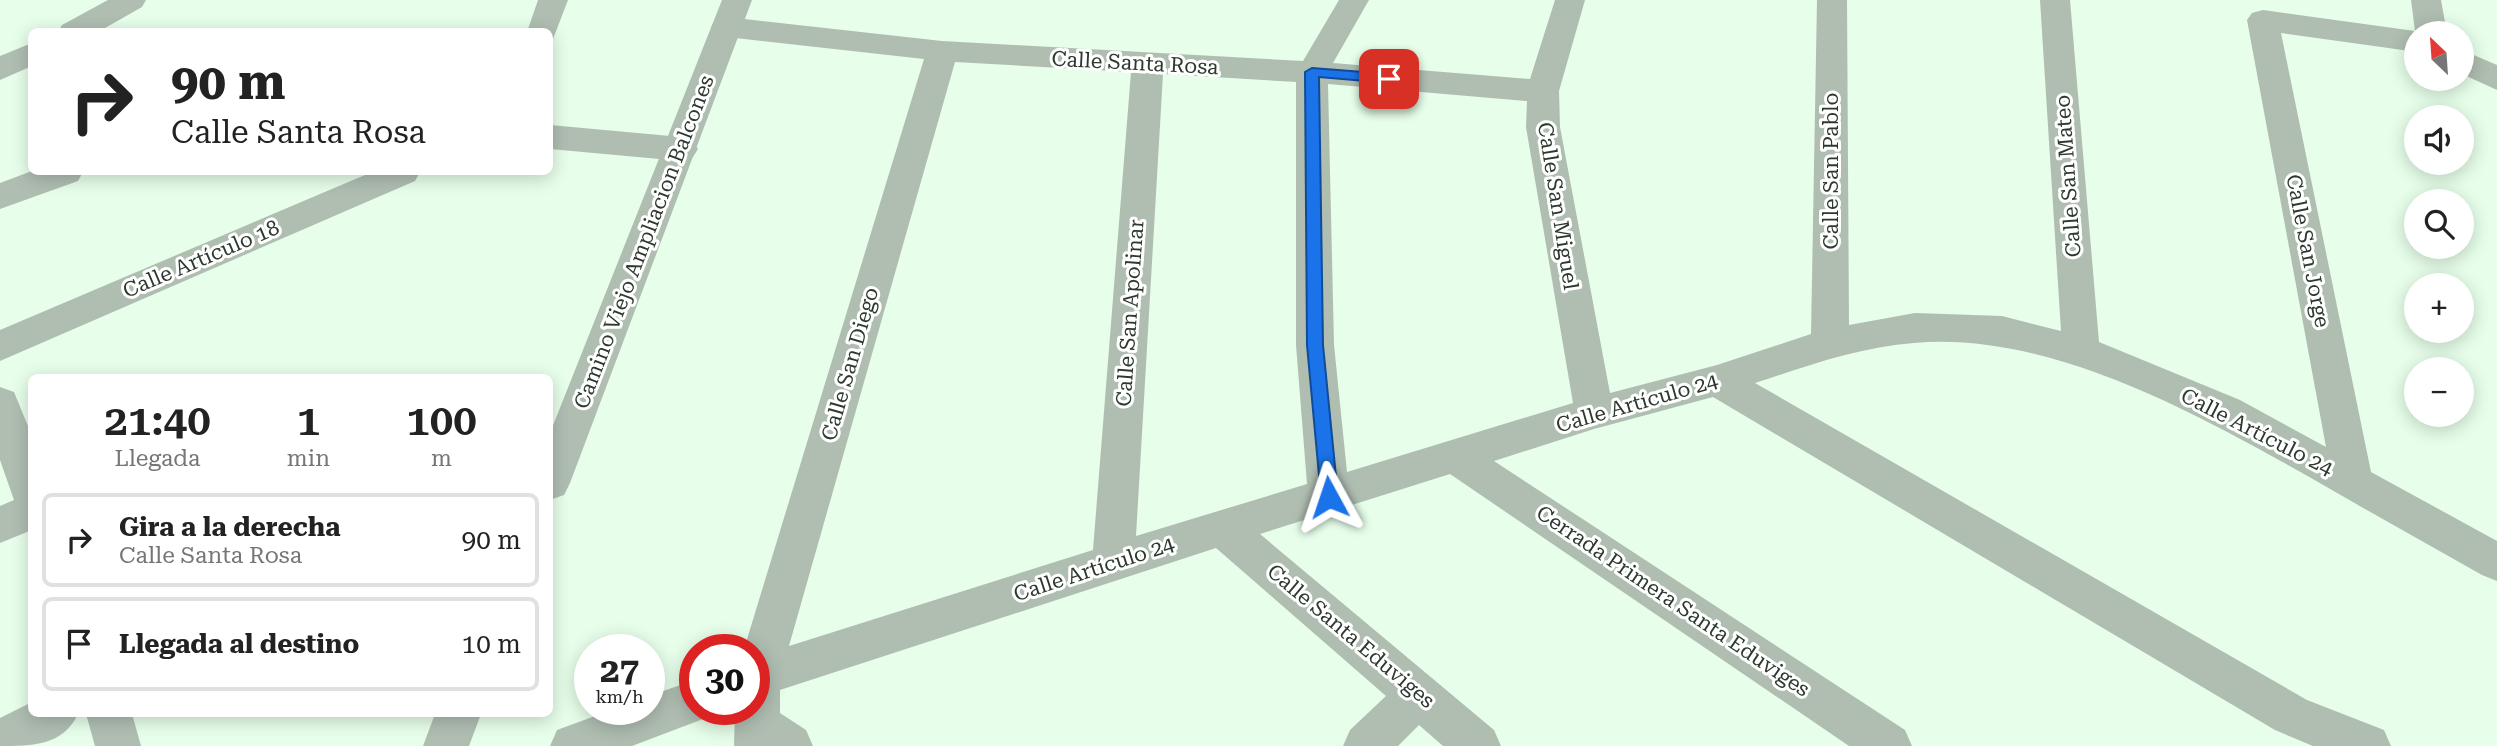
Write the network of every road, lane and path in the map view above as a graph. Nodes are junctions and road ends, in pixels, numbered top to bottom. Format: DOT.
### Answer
graph roads {
  1 [pos="131,0"];
  2 [pos="553,0"];
  3 [pos="1354,0"];
  4 [pos="1570,0"];
  5 [pos="1832,0"];
  6 [pos="2055,0"];
  7 [pos="2426,0"];
  8 [pos="732,13"];
  9 [pos="2429,21"];
  10 [pos="80,28"];
  11 [pos="543,28"];
  12 [pos="2404,40"];
  13 [pos="942,51"];
  14 [pos="28,55"];
  15 [pos="1148,64"];
  16 [pos="2474,67"];
  17 [pos="0,69"];
  18 [pos="1312,72"];
  19 [pos="2497,79"];
  20 [pos="0,81"];
  21 [pos="28,83"];
  22 [pos="1543,91"];
  23 [pos="553,136"];
  24 [pos="681,149"];
  25 [pos="58,175"];
  26 [pos="396,175"];
  27 [pos="0,196"];
  28 [pos="1830,343"];
  29 [pos="0,346"];
  30 [pos="2081,351"];
  31 [pos="1717,380"];
  32 [pos="0,403"];
  33 [pos="1594,413"];
  34 [pos="1456,457"];
  35 [pos="553,475"];
  36 [pos="2353,482"];
  37 [pos="28,483"];
  38 [pos="1329,497"];
  39 [pos="28,513"];
  40 [pos="0,525"];
  41 [pos="1222,528"];
  42 [pos="1113,562"];
  43 [pos="2497,562"];
  44 [pos="769,634"];
  45 [pos="770,673"];
  46 [pos="1419,694"];
  47 [pos="679,707"];
  48 [pos="49,717"];
  49 [pos="110,717"];
  50 [pos="457,717"];
  51 [pos="0,742"];
  52 [pos="118,746"];
  53 [pos="446,746"];
  54 [pos="573,746"];
  55 [pos="1366,746"];
  56 [pos="1478,746"];
  57 [pos="1889,746"];
  58 [pos="2368,746"];
  1 -- 10 [label="street"];
  2 -- 11 [label="street"];
  3 -- 18 [label="street"];
  4 -- 22 [label="street, Calle San Miguel"];
  5 -- 28 [label="street, Calle San Pablo"];
  6 -- 30 [label="street, Calle San Mateo"];
  7 -- 9 [label="street"];
  8 -- 13 [label="street, Calle Santa Rosa"];
  8 -- 24 [label="street, Camino Viejo Ampliacion Balcones"];
  12 -- 36 [label="street, Calle San Jorge"];
  13 -- 15 [label="street, Calle Santa Rosa"];
  13 -- 44 [label="street, Calle San Diego"];
  14 -- 17 [label="street"];
  15 -- 18 [label="street, Calle Santa Rosa"];
  15 -- 42 [label="street, Calle San Apolinar"];
  16 -- 19 [label="street"];
  18 -- 22 [label="street, Calle Santa Rosa"];
  18 -- 38 [label="street"];
  20 -- 21 [label="street"];
  22 -- 33 [label="street, Calle San Miguel"];
  23 -- 24 [label="street"];
  24 -- 35 [label="street, Camino Viejo Ampliacion Balcones"];
  25 -- 27 [label="street"];
  26 -- 29 [label="street, Calle Artículo 18"];
  28 -- 30 [label="street, Calle Artículo 24"];
  28 -- 31 [label="street, Calle Artículo 24"];
  30 -- 36 [label="street, Calle Artículo 24"];
  31 -- 33 [label="street, Calle Artículo 24"];
  31 -- 58 [label="street"];
  32 -- 37 [label="street"];
  33 -- 34 [label="street, Calle Artículo 24"];
  34 -- 38 [label="street, Calle Artículo 24"];
  34 -- 57 [label="street, Cerrada Primera Santa Eduviges"];
  36 -- 43 [label="street, Calle Artículo 24"];
  38 -- 41 [label="street, Calle Artículo 24"];
  39 -- 40 [label="street"];
  41 -- 42 [label="street, Calle Artículo 24"];
  41 -- 46 [label="street, Calle Santa Eduviges"];
  42 -- 45 [label="street, Calle Artículo 24"];
  46 -- 55 [label="street"];
  46 -- 56 [label="street, Calle Santa Eduviges"];
  47 -- 54 [label="street"];
  48 -- 51 [label="street"];
  49 -- 52 [label="street"];
  50 -- 53 [label="street"];
}
